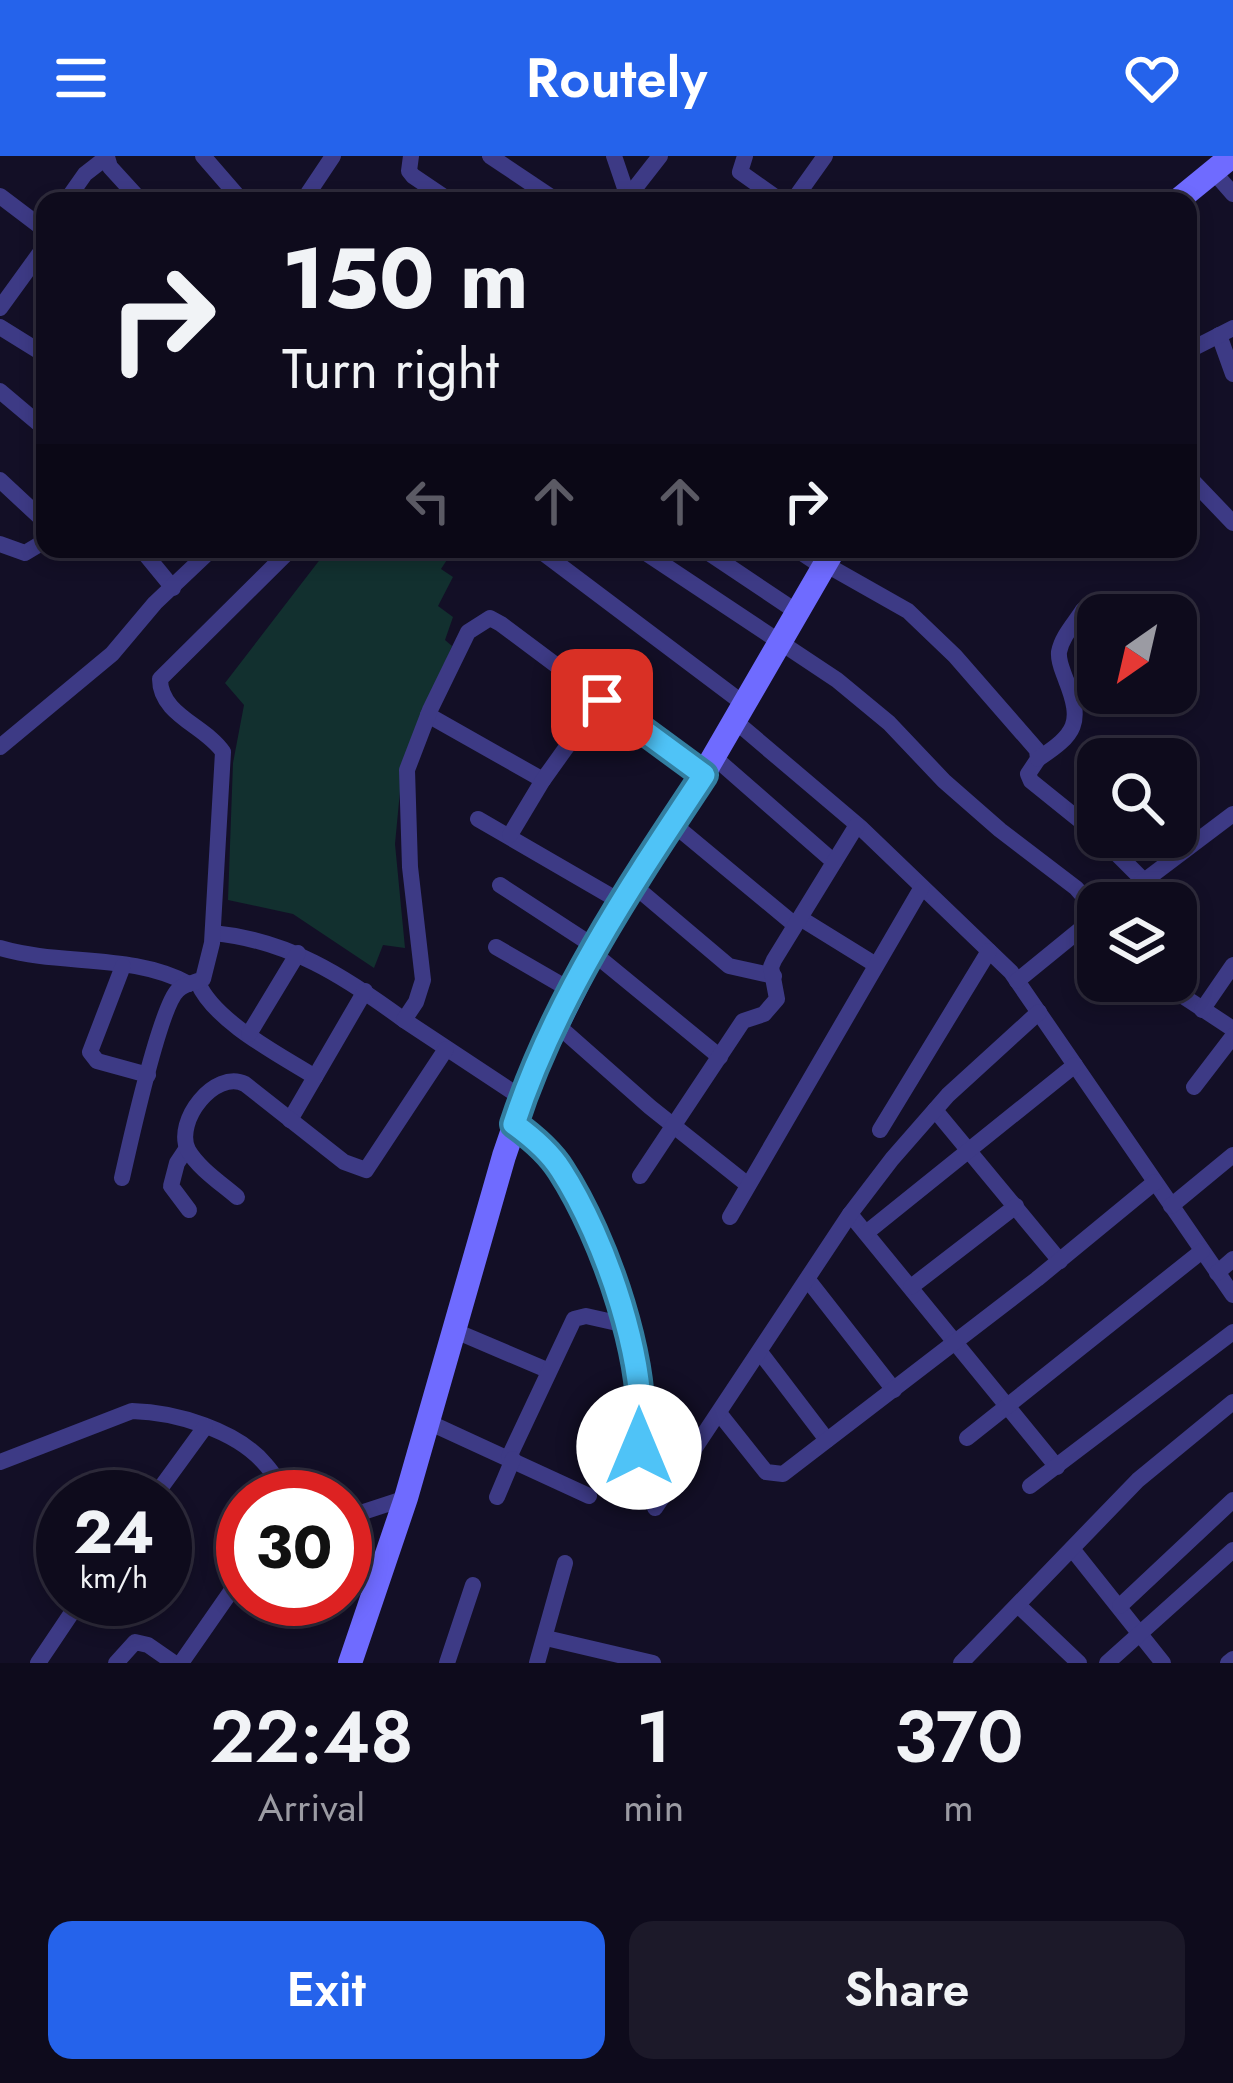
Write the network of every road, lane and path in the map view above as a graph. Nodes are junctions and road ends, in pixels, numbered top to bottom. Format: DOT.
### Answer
graph roads {
  1 [pos="203,156"];
  2 [pos="333,156"];
  3 [pos="411,156"];
  4 [pos="490,156"];
  5 [pos="660,156"];
  6 [pos="745,156"];
  7 [pos="825,156"];
  8 [pos="108,157"];
  9 [pos="617,158"];
  10 [pos="1222,163"];
  11 [pos="72,192"];
  12 [pos="133,192"];
  13 [pos="234,192"];
  14 [pos="309,192"];
  15 [pos="437,192"];
  16 [pos="544,192"];
  17 [pos="626,192"];
  18 [pos="633,192"];
  19 [pos="768,192"];
  20 [pos="799,192"];
  21 [pos="1188,192"];
  22 [pos="1233,194"];
  23 [pos="0,196"];
  24 [pos="36,223"];
  25 [pos="36,258"];
  26 [pos="0,308"];
  27 [pos="0,327"];
  28 [pos="1226,332"];
  29 [pos="1197,346"];
  30 [pos="36,349"];
  31 [pos="1233,374"];
  32 [pos="0,391"];
  33 [pos="36,421"];
  34 [pos="0,480"];
  35 [pos="1197,485"];
  36 [pos="36,514"];
  37 [pos="1233,523"];
  38 [pos="0,544"];
  39 [pos="36,546"];
  40 [pos="148,558"];
  41 [pos="203,558"];
  42 [pos="282,558"];
  43 [pos="549,558"];
  44 [pos="653,558"];
  45 [pos="717,558"];
  46 [pos="827,560"];
  47 [pos="173,588"];
  48 [pos="797,612"];
  49 [pos="1077,619"];
  50 [pos="779,644"];
  51 [pos="602,700"];
  52 [pos="1077,709"];
  53 [pos="1077,709"];
  54 [pos="739,713"];
  55 [pos="428,715"];
  56 [pos="0,747"];
  57 [pos="1038,759"];
  58 [pos="709,766"];
  59 [pos="543,780"];
  60 [pos="1233,814"];
  61 [pos="1077,818"];
  62 [pos="478,819"];
  63 [pos="672,823"];
  64 [pos="857,825"];
  65 [pos="510,836"];
  66 [pos="1121,858"];
  67 [pos="834,862"];
  68 [pos="1145,882"];
  69 [pos="500,885"];
  70 [pos="922,887"];
  71 [pos="1077,889"];
  72 [pos="627,893"];
  73 [pos="798,921"];
  74 [pos="213,933"];
  75 [pos="1077,934"];
  76 [pos="496,947"];
  77 [pos="0,948"];
  78 [pos="594,950"];
  79 [pos="989,951"];
  80 [pos="298,953"];
  81 [pos="876,964"];
  82 [pos="1233,965"];
  83 [pos="123,966"];
  84 [pos="774,976"];
  85 [pos="1017,981"];
  86 [pos="194,983"];
  87 [pos="365,991"];
  88 [pos="572,991"];
  89 [pos="1190,1002"];
  90 [pos="1202,1010"];
  91 [pos="1039,1012"];
  92 [pos="404,1019"];
  93 [pos="556,1024"];
  94 [pos="1233,1032"];
  95 [pos="249,1034"];
  96 [pos="446,1049"];
  97 [pos="720,1058"];
  98 [pos="1075,1065"];
  99 [pos="148,1076"];
  100 [pos="315,1077"];
  101 [pos="1194,1087"];
  102 [pos="522,1098"];
  103 [pos="935,1110"];
  104 [pos="290,1120"];
  105 [pos="514,1124"];
  106 [pos="674,1127"];
  107 [pos="880,1130"];
  108 [pos="187,1148"];
  109 [pos="971,1151"];
  110 [pos="1233,1155"];
  111 [pos="640,1176"];
  112 [pos="122,1178"];
  113 [pos="1155,1182"];
  114 [pos="748,1185"];
  115 [pos="237,1197"];
  116 [pos="1016,1206"];
  117 [pos="1171,1206"];
  118 [pos="189,1210"];
  119 [pos="850,1214"];
  120 [pos="730,1217"];
  121 [pos="866,1233"];
  122 [pos="1202,1251"];
  123 [pos="1233,1259"];
  124 [pos="1060,1261"];
  125 [pos="1217,1273"];
  126 [pos="808,1280"];
  127 [pos="911,1287"];
  128 [pos="1233,1295"];
  129 [pos="626,1324"];
  130 [pos="453,1330"];
  131 [pos="1233,1332"];
  132 [pos="957,1342"];
  133 [pos="760,1352"];
  134 [pos="547,1370"];
  135 [pos="893,1390"];
  136 [pos="1233,1402"];
  137 [pos="1010,1406"];
  138 [pos="719,1413"];
  139 [pos="428,1422"];
  140 [pos="205,1427"];
  141 [pos="967,1438"];
  142 [pos="827,1440"];
  143 [pos="511,1458"];
  144 [pos="0,1462"];
  145 [pos="1057,1467"];
  146 [pos="174,1470"];
  147 [pos="270,1470"];
  148 [pos="1030,1486"];
  149 [pos="589,1496"];
  150 [pos="497,1497"];
  151 [pos="406,1498"];
  152 [pos="1233,1500"];
  153 [pos="372,1509"];
  154 [pos="1073,1550"];
  155 [pos="1233,1550"];
  156 [pos="565,1564"];
  157 [pos="472,1585"];
  158 [pos="1018,1605"];
  159 [pos="1120,1606"];
  160 [pos="216,1611"];
  161 [pos="63,1626"];
  162 [pos="1140,1632"];
  163 [pos="546,1637"];
  164 [pos="975,1658"];
  165 [pos="38,1663"];
  166 [pos="116,1663"];
  167 [pos="178,1663"];
  168 [pos="350,1663"];
  169 [pos="447,1663"];
  170 [pos="537,1663"];
  171 [pos="652,1663"];
  172 [pos="1079,1663"];
  173 [pos="1107,1663"];
  174 [pos="1163,1663"];
  1 -- 13 [label="street"];
  2 -- 14 [label="street"];
  3 -- 15 [label="street"];
  4 -- 16 [label="street"];
  5 -- 18 [label="street"];
  6 -- 19 [label="street"];
  7 -- 20 [label="street"];
  8 -- 11 [label="street"];
  8 -- 12 [label="street"];
  9 -- 17 [label="street"];
  10 -- 21 [label="main road"];
  10 -- 22 [label="street"];
  23 -- 24 [label="street"];
  25 -- 26 [label="street"];
  27 -- 30 [label="street"];
  28 -- 29 [label="street"];
  28 -- 31 [label="street"];
  32 -- 33 [label="street"];
  34 -- 36 [label="street"];
  35 -- 37 [label="street"];
  38 -- 39 [label="street"];
  40 -- 47 [label="street"];
  41 -- 47 [label="street"];
  42 -- 74 [label="street"];
  43 -- 54 [label="street"];
  44 -- 50 [label="street"];
  45 -- 48 [label="street"];
  46 -- 48 [label="main road"];
  46 -- 57 [label="street"];
  47 -- 56 [label="street"];
  48 -- 50 [label="main road"];
  49 -- 53 [label="street"];
  50 -- 54 [label="main road"];
  50 -- 71 [label="street"];
  51 -- 55 [label="street"];
  51 -- 58 [label="street"];
  51 -- 59 [label="street"];
  52 -- 57 [label="street"];
  54 -- 58 [label="main road"];
  54 -- 64 [label="street"];
  55 -- 59 [label="street"];
  55 -- 92 [label="street"];
  57 -- 61 [label="street"];
  58 -- 63 [label="main road"];
  58 -- 67 [label="street"];
  59 -- 65 [label="street"];
  60 -- 68 [label="street"];
  62 -- 65 [label="street"];
  63 -- 72 [label="main road"];
  63 -- 73 [label="street"];
  64 -- 67 [label="street"];
  64 -- 70 [label="street"];
  65 -- 72 [label="street"];
  66 -- 68 [label="street"];
  67 -- 73 [label="street"];
  69 -- 78 [label="street"];
  70 -- 79 [label="street"];
  70 -- 81 [label="street"];
  72 -- 78 [label="main road"];
  72 -- 84 [label="street"];
  73 -- 81 [label="street"];
  73 -- 84 [label="street"];
  74 -- 80 [label="street"];
  74 -- 86 [label="street"];
  75 -- 85 [label="street"];
  76 -- 88 [label="street"];
  77 -- 83 [label="street"];
  78 -- 88 [label="main road"];
  78 -- 97 [label="street"];
  79 -- 85 [label="street"];
  79 -- 107 [label="street"];
  80 -- 87 [label="street"];
  80 -- 95 [label="street"];
  81 -- 114 [label="street"];
  82 -- 90 [label="street"];
  83 -- 86 [label="street"];
  83 -- 99 [label="street"];
  84 -- 97 [label="street"];
  85 -- 91 [label="street"];
  86 -- 95 [label="street"];
  86 -- 99 [label="street"];
  87 -- 92 [label="street"];
  87 -- 100 [label="street"];
  88 -- 93 [label="main road"];
  89 -- 90 [label="street"];
  90 -- 94 [label="street"];
  91 -- 98 [label="street"];
  91 -- 103 [label="street"];
  92 -- 96 [label="street"];
  93 -- 102 [label="main road"];
  93 -- 106 [label="street"];
  94 -- 101 [label="street"];
  95 -- 100 [label="street"];
  96 -- 102 [label="street"];
  96 -- 104 [label="street"];
  97 -- 106 [label="street"];
  98 -- 109 [label="street"];
  98 -- 113 [label="street"];
  99 -- 112 [label="street"];
  100 -- 104 [label="street"];
  102 -- 105 [label="main road"];
  103 -- 109 [label="street"];
  103 -- 119 [label="street"];
  104 -- 108 [label="street"];
  105 -- 129 [label="street"];
  105 -- 130 [label="main road"];
  106 -- 111 [label="street"];
  106 -- 114 [label="street"];
  108 -- 115 [label="street"];
  108 -- 118 [label="street"];
  109 -- 116 [label="street"];
  109 -- 121 [label="street"];
  110 -- 117 [label="street"];
  113 -- 117 [label="street"];
  113 -- 124 [label="street"];
  114 -- 120 [label="street"];
  116 -- 124 [label="street"];
  116 -- 127 [label="street"];
  117 -- 122 [label="street"];
  119 -- 121 [label="street"];
  119 -- 126 [label="street"];
  121 -- 127 [label="street"];
  122 -- 125 [label="street"];
  122 -- 137 [label="street"];
  123 -- 125 [label="street"];
  124 -- 132 [label="street"];
  125 -- 128 [label="street"];
  126 -- 133 [label="street"];
  126 -- 135 [label="street"];
  127 -- 132 [label="street"];
  129 -- 134 [label="street"];
  129 -- 138 [label="street"];
  130 -- 134 [label="street"];
  130 -- 139 [label="main road"];
  131 -- 145 [label="street"];
  132 -- 135 [label="street"];
  132 -- 137 [label="street"];
  133 -- 138 [label="street"];
  133 -- 142 [label="street"];
  134 -- 143 [label="street"];
  135 -- 142 [label="street"];
  136 -- 154 [label="street"];
  137 -- 141 [label="street"];
  137 -- 145 [label="street"];
  138 -- 142 [label="street"];
  139 -- 143 [label="street"];
  139 -- 151 [label="main road"];
  140 -- 144 [label="street"];
  140 -- 146 [label="street"];
  140 -- 147 [label="street"];
  143 -- 149 [label="street"];
  143 -- 150 [label="street"];
  145 -- 148 [label="street"];
  151 -- 153 [label="street"];
  151 -- 168 [label="main road"];
  152 -- 159 [label="street"];
  154 -- 158 [label="street"];
  154 -- 159 [label="street"];
  155 -- 162 [label="street"];
  156 -- 163 [label="street"];
  157 -- 169 [label="street"];
  158 -- 164 [label="street"];
  158 -- 172 [label="street"];
  159 -- 162 [label="street"];
  160 -- 167 [label="street"];
  161 -- 165 [label="street"];
  162 -- 173 [label="street"];
  162 -- 174 [label="street"];
  163 -- 170 [label="street"];
  163 -- 171 [label="street"];
  166 -- 167 [label="street"];
}
